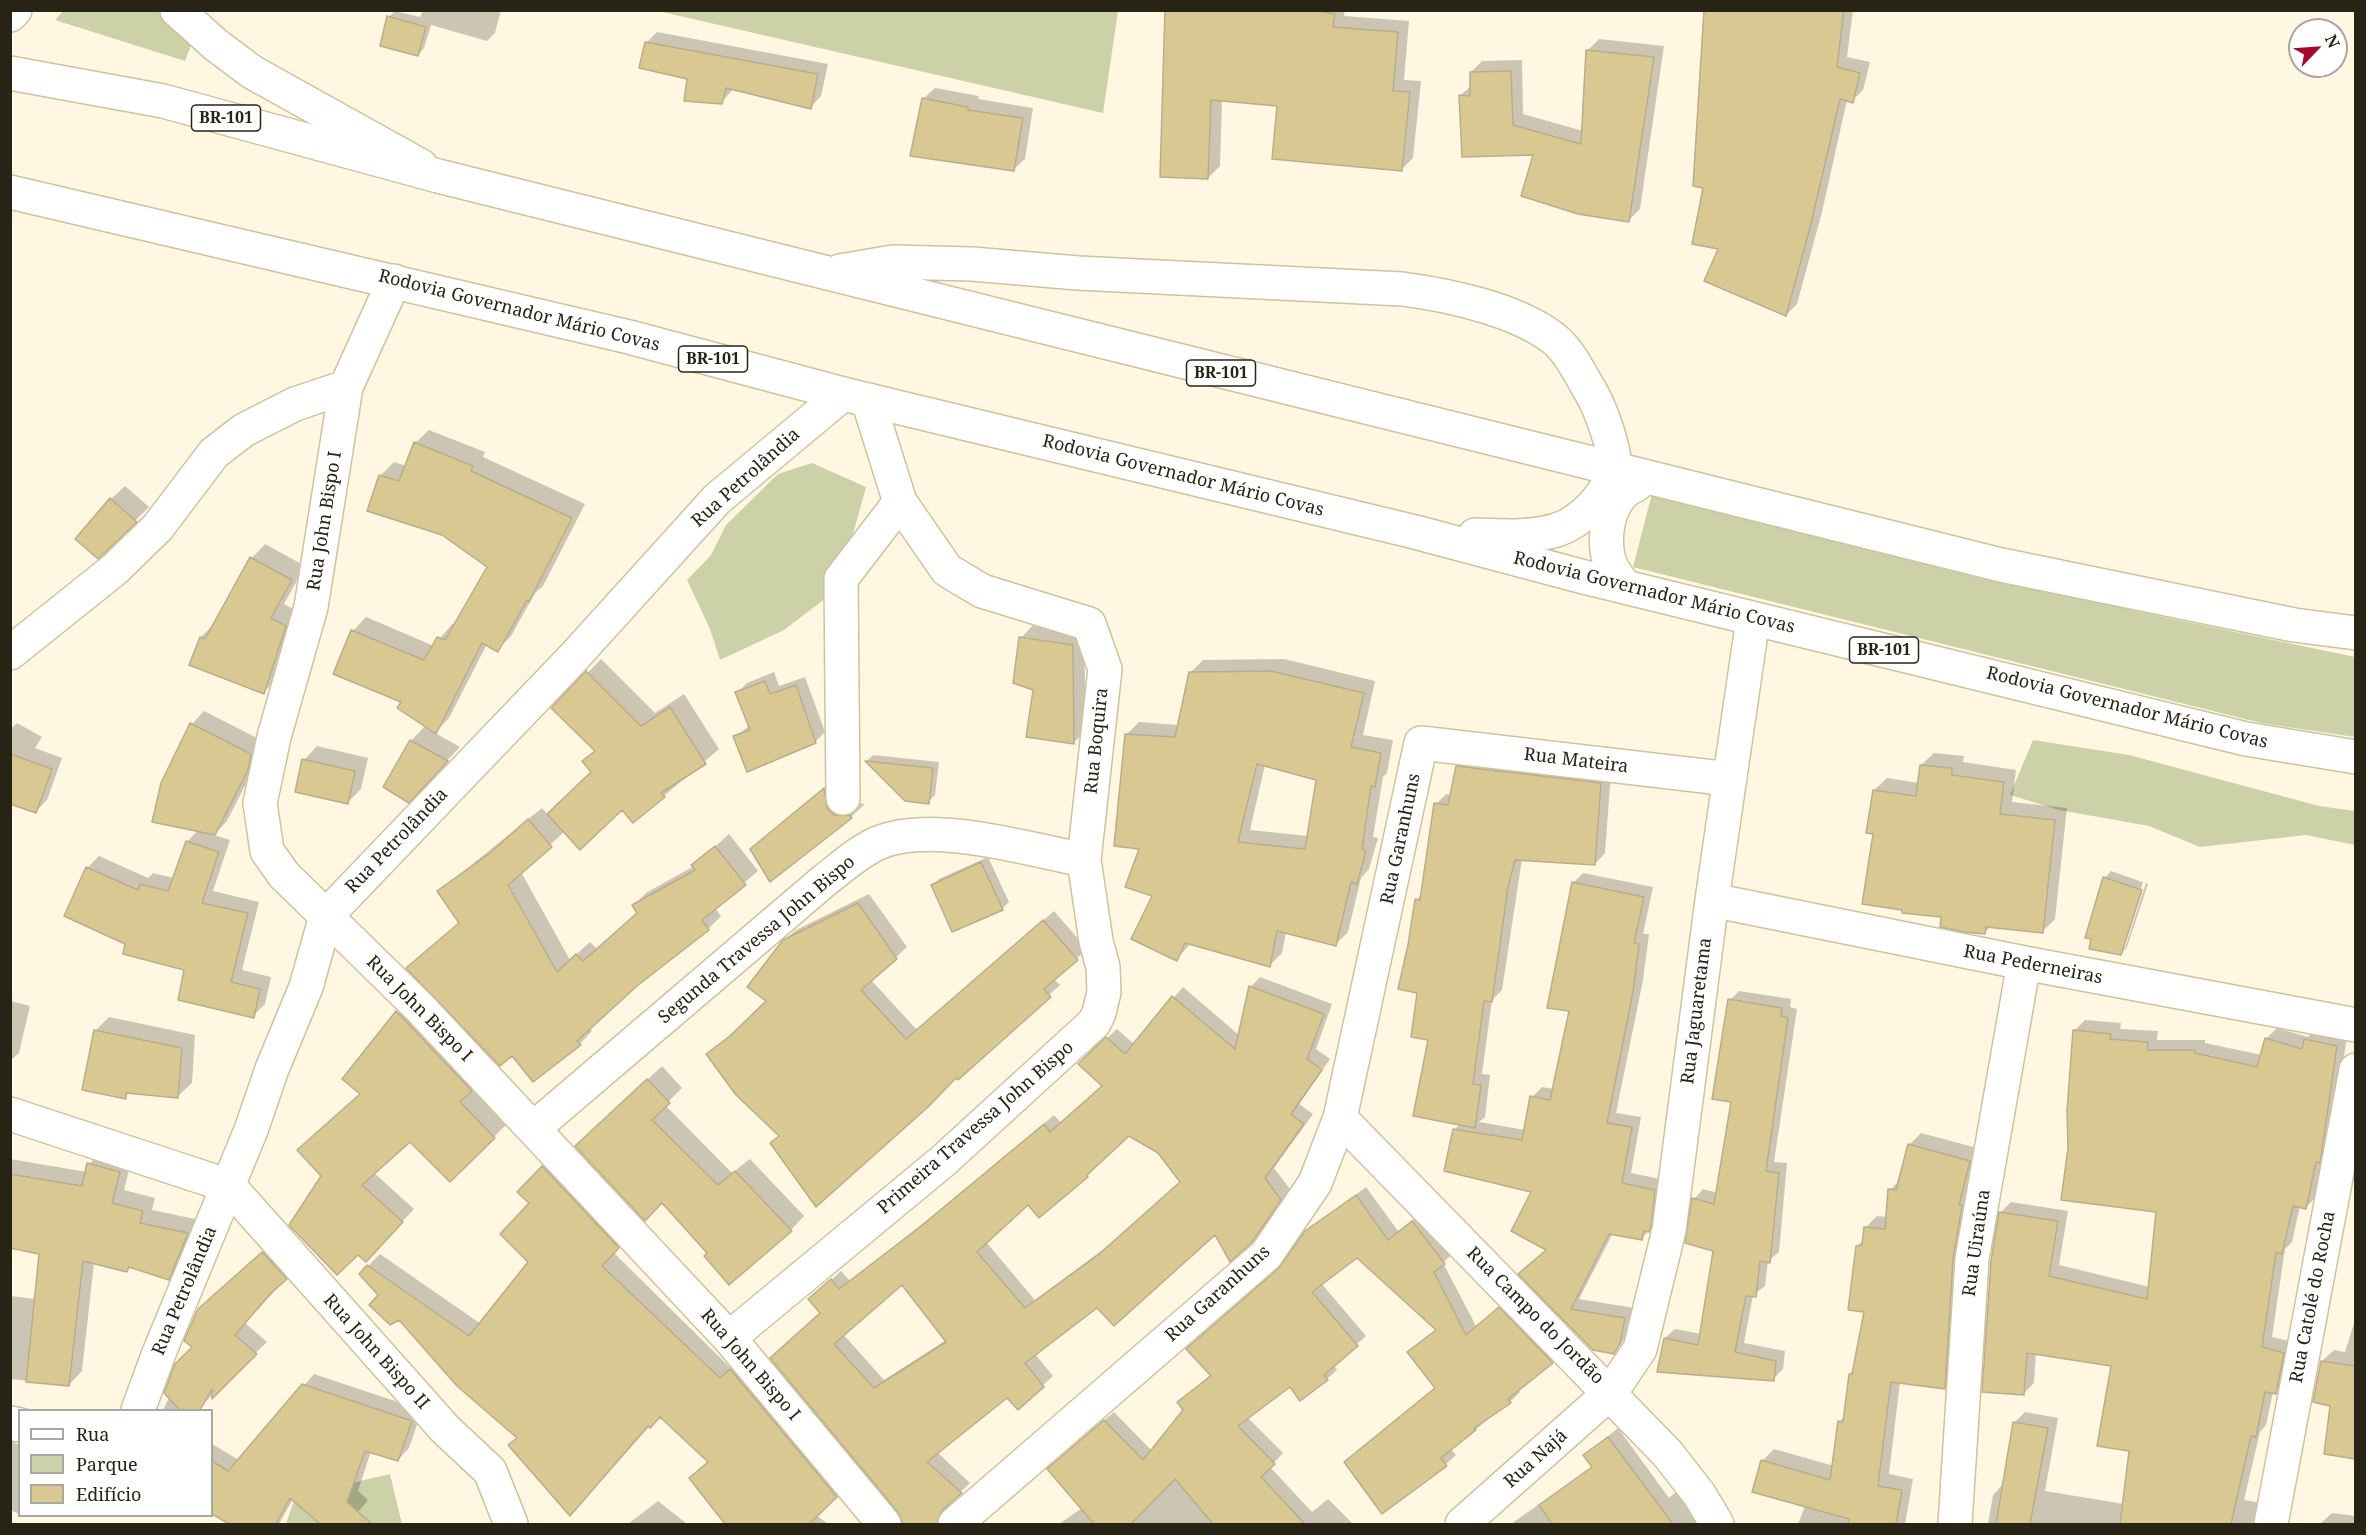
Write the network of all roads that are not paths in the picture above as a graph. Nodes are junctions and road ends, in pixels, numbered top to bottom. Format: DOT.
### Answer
graph roads {
  1 [pos="15,10"];
  2 [pos="177,10"];
  3 [pos="10,15"];
  4 [pos="10,74"];
  5 [pos="438,176"];
  6 [pos="10,192"];
  7 [pos="829,273"];
  8 [pos="394,281"];
  9 [pos="346,387"];
  10 [pos="855,397"];
  11 [pos="1615,467"];
  12 [pos="1655,478"];
  13 [pos="900,502"];
  14 [pos="1415,532"];
  15 [pos="1625,587"];
  16 [pos="1753,619"];
  17 [pos="2355,633"];
  18 [pos="10,653"];
  19 [pos="1421,743"];
  20 [pos="2355,757"];
  21 [pos="1730,778"];
  22 [pos="843,798"];
  23 [pos="1084,860"];
  24 [pos="1712,900"];
  25 [pos="326,916"];
  26 [pos="2024,963"];
  27 [pos="2355,1025"];
  28 [pos="2355,1070"];
  29 [pos="10,1114"];
  30 [pos="1340,1118"];
  31 [pos="534,1128"];
  32 [pos="229,1186"];
  33 [pos="729,1338"];
  34 [pos="1611,1392"];
  35 [pos="138,1409"];
  36 [pos="511,1524"];
  37 [pos="884,1524"];
  38 [pos="956,1524"];
  39 [pos="1462,1524"];
  40 [pos="1717,1524"];
  41 [pos="1955,1524"];
  42 [pos="2271,1524"];
  1 -- 3 [label="main road"];
  2 -- 5 [label="main road"];
  4 -- 5 [label="main road, BR-101"];
  5 -- 7 [label="main road, BR-101"];
  6 -- 8 [label="main road, Rodovia Governador Mário Covas / BR-101"];
  7 -- 11 [label="main road, BR-101"];
  7 -- 11 [label="main road"];
  8 -- 9 [label="main road, Rua John Bispo I"];
  8 -- 10 [label="main road, Rodovia Governador Mário Covas / BR-101"];
  9 -- 18 [label="main road"];
  9 -- 25 [label="main road, Rua John Bispo I"];
  10 -- 13 [label="main road"];
  10 -- 14 [label="main road, Rodovia Governador Mário Covas / BR-101"];
  10 -- 25 [label="main road, Rua Petrolândia"];
  11 -- 12 [label="main road, BR-101"];
  11 -- 14 [label="main road"];
  12 -- 15 [label="main road"];
  12 -- 17 [label="main road, BR-101"];
  13 -- 22 [label="main road"];
  13 -- 23 [label="main road, Rua Boquira"];
  14 -- 15 [label="main road, Rodovia Governador Mário Covas / BR-101"];
  15 -- 16 [label="main road, Rodovia Governador Mário Covas / BR-101"];
  16 -- 20 [label="main road, Rodovia Governador Mário Covas / BR-101"];
  16 -- 21 [label="main road, Rua Jaguaretama"];
  19 -- 21 [label="main road, Rua Mateira"];
  19 -- 30 [label="main road, Rua Garanhuns"];
  21 -- 24 [label="main road, Rua Jaguaretama"];
  23 -- 31 [label="main road, Segunda Travessa John Bispo"];
  23 -- 33 [label="main road, Primeira Travessa John Bispo"];
  24 -- 26 [label="main road, Rua Pederneiras"];
  24 -- 34 [label="main road, Rua Jaguaretama"];
  25 -- 31 [label="main road, Rua John Bispo I"];
  25 -- 32 [label="main road, Rua Petrolândia"];
  26 -- 27 [label="main road, Rua Pederneiras"];
  26 -- 41 [label="main road, Rua Uiraúna"];
  28 -- 42 [label="main road, Rua Catolé do Rocha"];
  29 -- 32 [label="main road"];
  30 -- 34 [label="main road, Rua Campo do Jordão"];
  30 -- 38 [label="main road, Rua Garanhuns"];
  31 -- 33 [label="main road, Rua John Bispo I"];
  32 -- 35 [label="main road, Rua Petrolândia"];
  32 -- 36 [label="main road, Rua John Bispo II"];
  33 -- 37 [label="main road, Rua John Bispo I"];
  34 -- 39 [label="main road, Rua Najá"];
  34 -- 40 [label="main road, Rua Campo do Jordão"];
}
